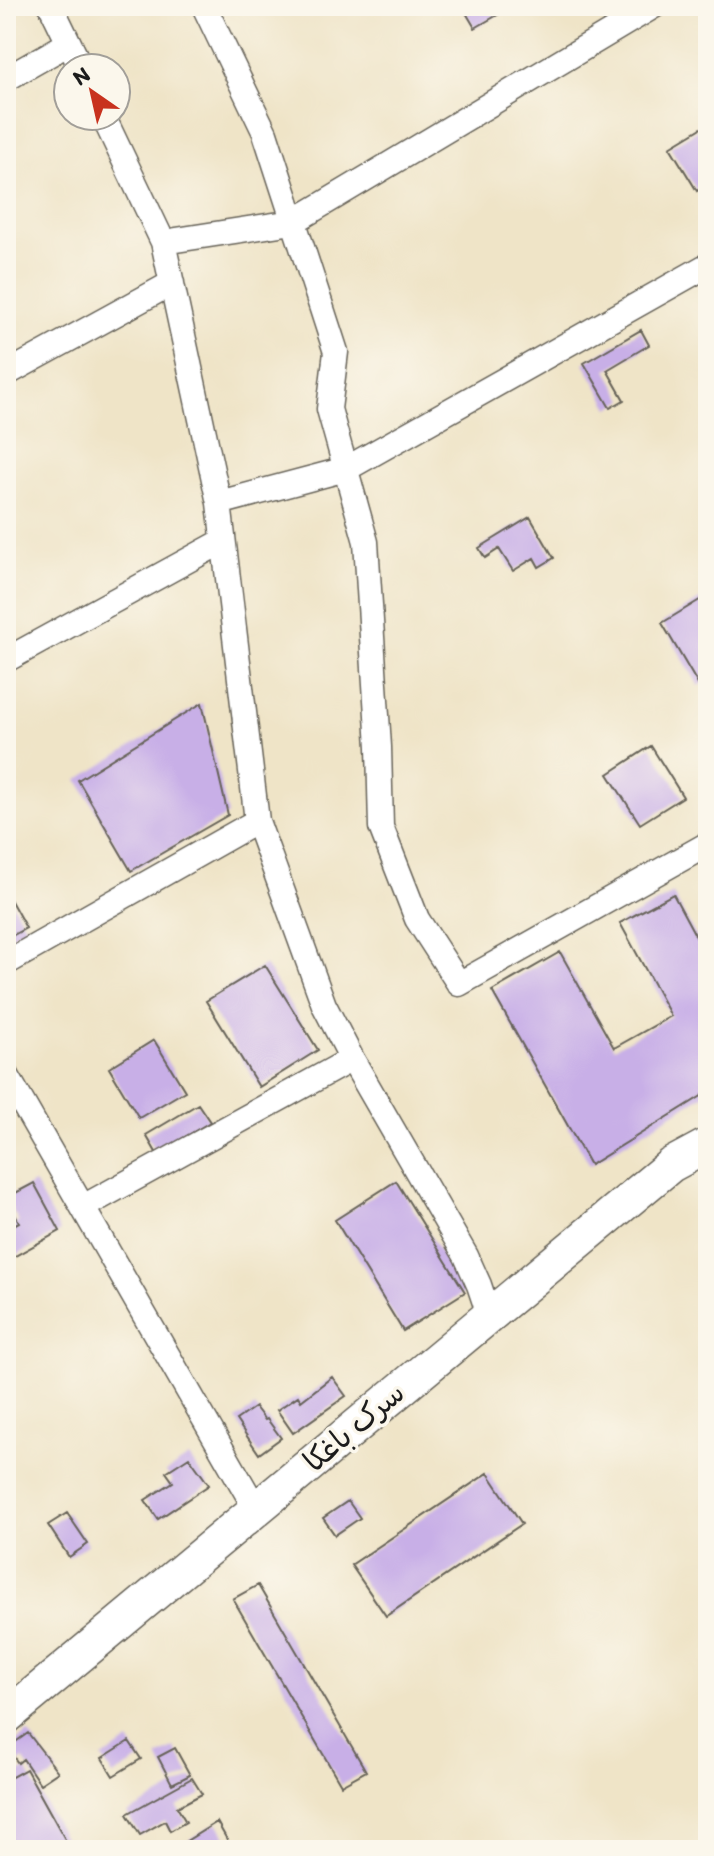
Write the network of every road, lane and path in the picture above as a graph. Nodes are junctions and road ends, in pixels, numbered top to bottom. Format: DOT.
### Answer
graph roads {
  1 [pos="51,6"];
  2 [pos="204,6"];
  3 [pos="654,6"];
  4 [pos="69,43"];
  5 [pos="73,52"];
  6 [pos="6,79"];
  7 [pos="111,132"];
  8 [pos="293,222"];
  9 [pos="163,242"];
  10 [pos="708,265"];
  11 [pos="172,283"];
  12 [pos="6,374"];
  13 [pos="346,469"];
  14 [pos="219,503"];
  15 [pos="223,541"];
  16 [pos="6,660"];
  17 [pos="257,821"];
  18 [pos="708,844"];
  19 [pos="6,963"];
  20 [pos="352,1059"];
  21 [pos="6,1074"];
  22 [pos="708,1145"];
  23 [pos="83,1207"];
  24 [pos="489,1315"];
  25 [pos="256,1509"];
  26 [pos="6,1717"];
  1 -- 4 [label="street"];
  2 -- 8 [label="street"];
  3 -- 8 [label="street"];
  4 -- 5 [label="street"];
  4 -- 6 [label="street"];
  7 -- 9 [label="street"];
  8 -- 9 [label="street"];
  8 -- 13 [label="street"];
  9 -- 11 [label="street"];
  10 -- 13 [label="street"];
  11 -- 12 [label="street"];
  11 -- 14 [label="street"];
  13 -- 14 [label="street"];
  13 -- 18 [label="street"];
  14 -- 15 [label="street"];
  15 -- 16 [label="street"];
  15 -- 17 [label="street"];
  17 -- 19 [label="street"];
  17 -- 20 [label="street"];
  20 -- 23 [label="street"];
  20 -- 24 [label="street"];
  21 -- 23 [label="street"];
  22 -- 24 [label="street, سرک باغکا"];
  23 -- 25 [label="street"];
  24 -- 25 [label="street, سرک باغکا"];
  25 -- 26 [label="street, سرک باغکا"];
}
